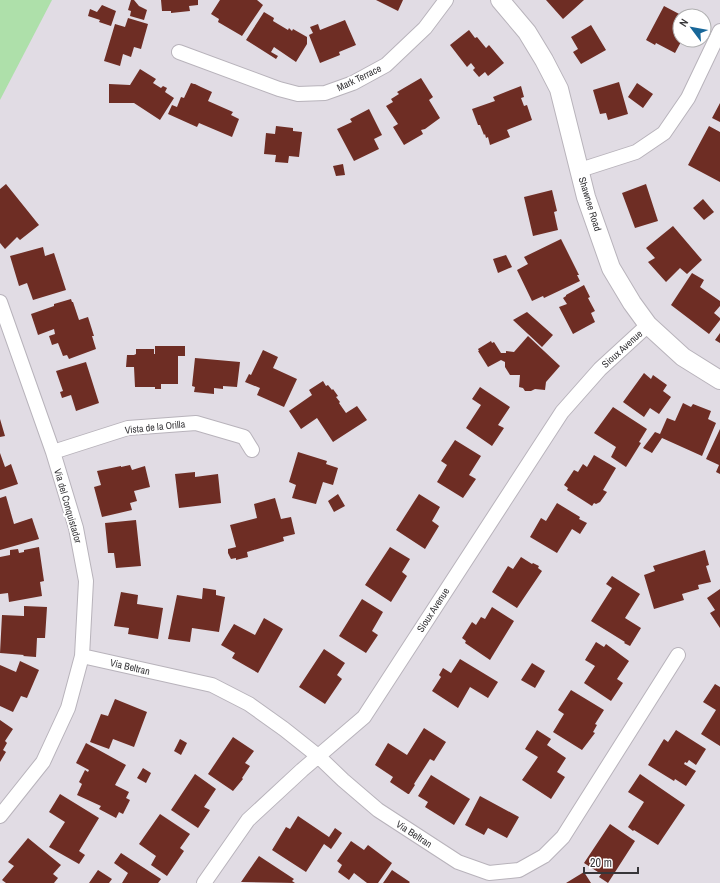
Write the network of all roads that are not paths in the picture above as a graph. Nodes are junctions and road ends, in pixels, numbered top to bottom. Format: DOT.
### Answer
graph roads {
  1 [pos="446,0"];
  2 [pos="500,0"];
  3 [pos="720,31"];
  4 [pos="179,52"];
  5 [pos="580,170"];
  6 [pos="0,302"];
  7 [pos="648,325"];
  8 [pos="720,380"];
  9 [pos="252,450"];
  10 [pos="53,452"];
  11 [pos="678,655"];
  12 [pos="82,656"];
  13 [pos="318,756"];
  14 [pos="0,816"];
  15 [pos="204,883"];
  1 -- 4 [label="street, Mark Terrace"];
  2 -- 5 [label="street, Shawnee Road"];
  3 -- 5 [label="street"];
  5 -- 7 [label="street, Shawnee Road"];
  6 -- 10 [label="street, Via del Conquistador"];
  7 -- 8 [label="street, Shawnee Road"];
  7 -- 13 [label="street, Sioux Avenue"];
  9 -- 10 [label="street, Vista de la Orilla"];
  10 -- 12 [label="street, Via del Conquistador"];
  11 -- 13 [label="street, Via Beltran"];
  12 -- 13 [label="street, Via Beltran"];
  12 -- 14 [label="street, Via del Conquistador"];
  13 -- 15 [label="street, Sioux Avenue"];
}
